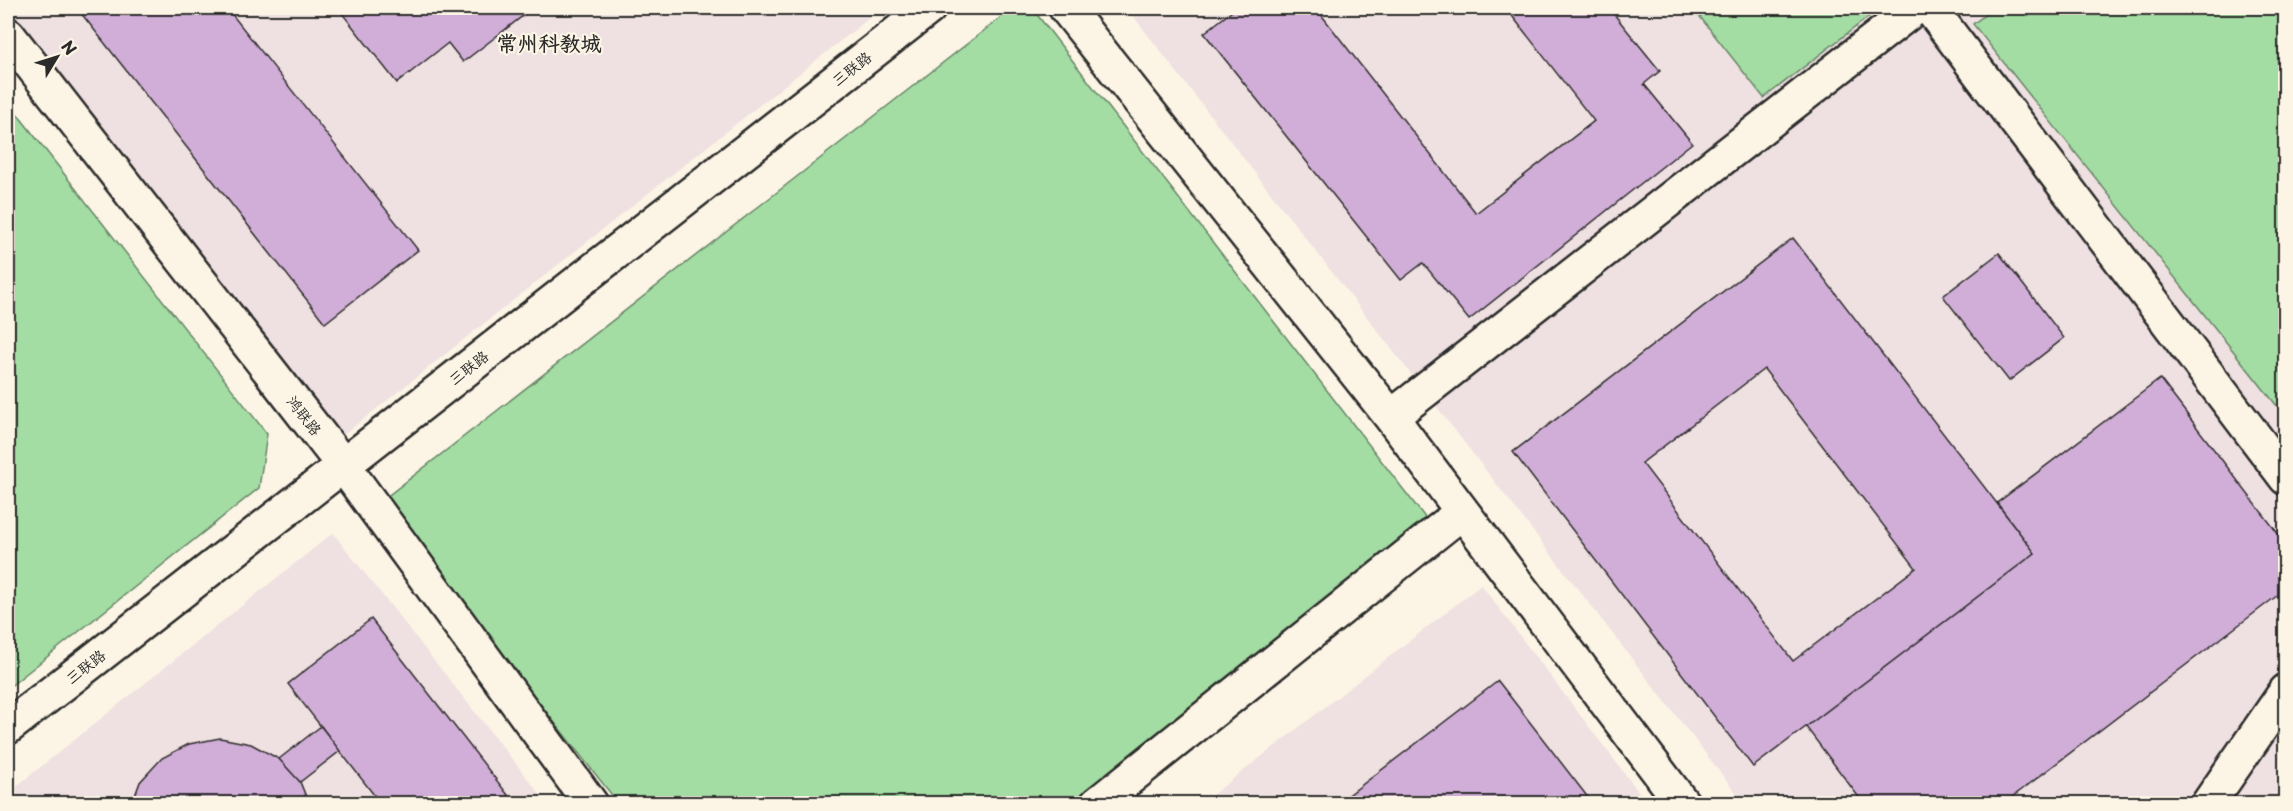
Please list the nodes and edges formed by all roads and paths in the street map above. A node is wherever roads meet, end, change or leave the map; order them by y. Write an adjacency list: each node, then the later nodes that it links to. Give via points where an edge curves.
1 (929, 8): 7 (street, 三联路)
2 (1066, 8): 6 (street)
3 (1916, 8): 6 (street)
4 (1930, 8): 8 (street)
5 (8, 35): 7 (street, 鸿联路)
6 (1391, 417): 9 (street)
7 (344, 465): 11 (street, 三联路); 12 (street, 鸿联路)
8 (2286, 478)
9 (1462, 512): 13 (street); 14 (street)
10 (2286, 691): 15 (street)
11 (8, 727)
12 (591, 804)
13 (1097, 804)
14 (1683, 804)
15 (2208, 804)

